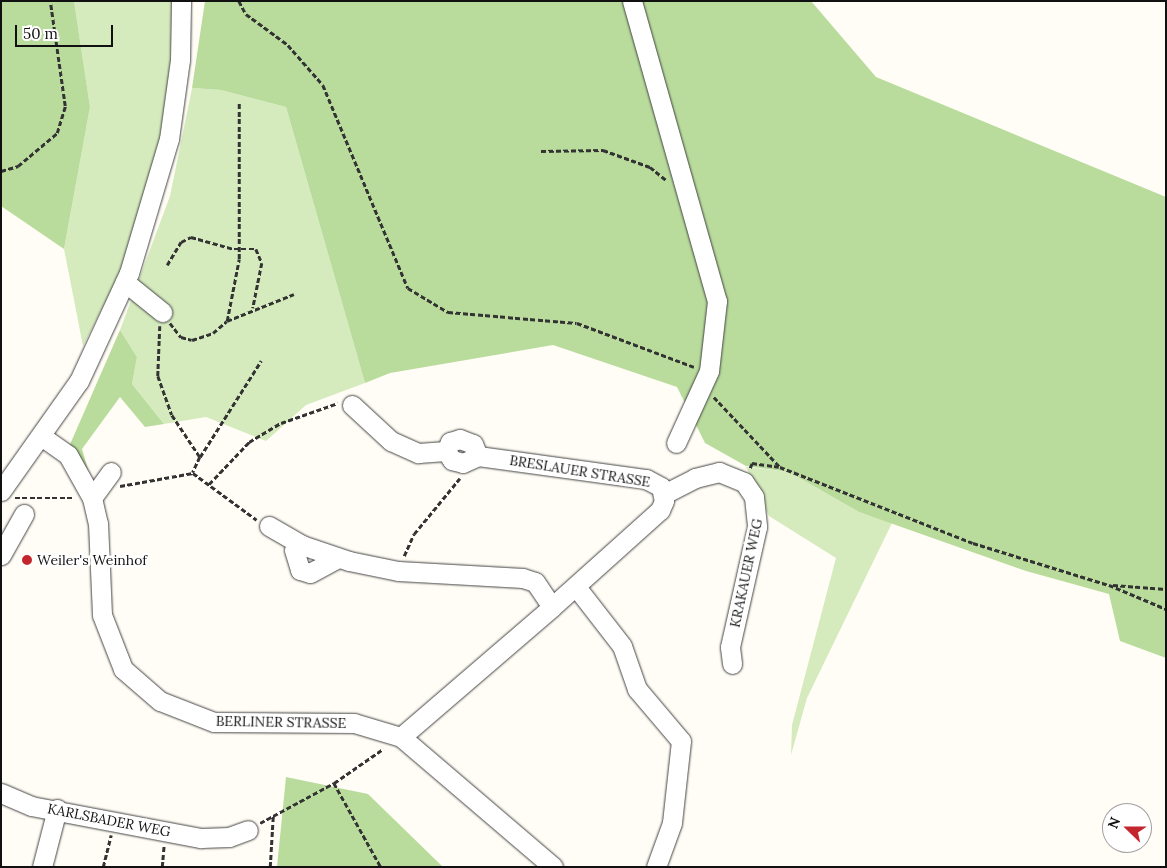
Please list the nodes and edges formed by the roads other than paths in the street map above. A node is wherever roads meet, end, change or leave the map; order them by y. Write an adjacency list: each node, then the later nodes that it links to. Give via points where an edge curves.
1 (181, 1): 3 (street, via 176,100 150,213)
2 (632, 1): 7 (street, via 717,301 706,379)
3 (125, 282): 4 (street); 6 (street, via 79,381)
4 (162, 312)
5 (352, 405): 10 (street, BRESLAUER STRASSE, via 402,448 418,453 446,451 450,442 460,438 473,444 478,456 646,479 656,482)
6 (41, 436): 9 (street); 11 (street, BERLINER STRASSE, via 68,456)
7 (676, 443)
8 (114, 480): 11 (street)
9 (6, 494)
10 (664, 494): 15 (street, BRESLAUER STRASSE, via 660,510); 17 (street, KRAKAUER WEG, via 695,478 719,472 744,482 759,514 730,647)
11 (92, 498): 18 (street, BERLINER STRASSE, via 98,523 102,615 123,669 138,684 160,701 214,722 354,723)
12 (24, 514): 14 (street)
13 (269, 526): 16 (street, via 302,545 294,550 300,570 316,572 338,558 398,571 523,578 535,582)
14 (1, 554)
15 (577, 588): 16 (street, BRESLAUER STRASSE); 24 (street, via 622,646 637,689 681,741 672,824)
16 (552, 607): 18 (street)
17 (732, 664)
18 (401, 737): 23 (street)
19 (1, 793): 20 (street, KARLSBADER WEG, via 31,806)
20 (57, 809): 21 (street, KARLSBADER WEG, via 113,824 165,832 229,837); 22 (street)
21 (248, 830)
22 (42, 867)
23 (553, 867)
24 (656, 867)

